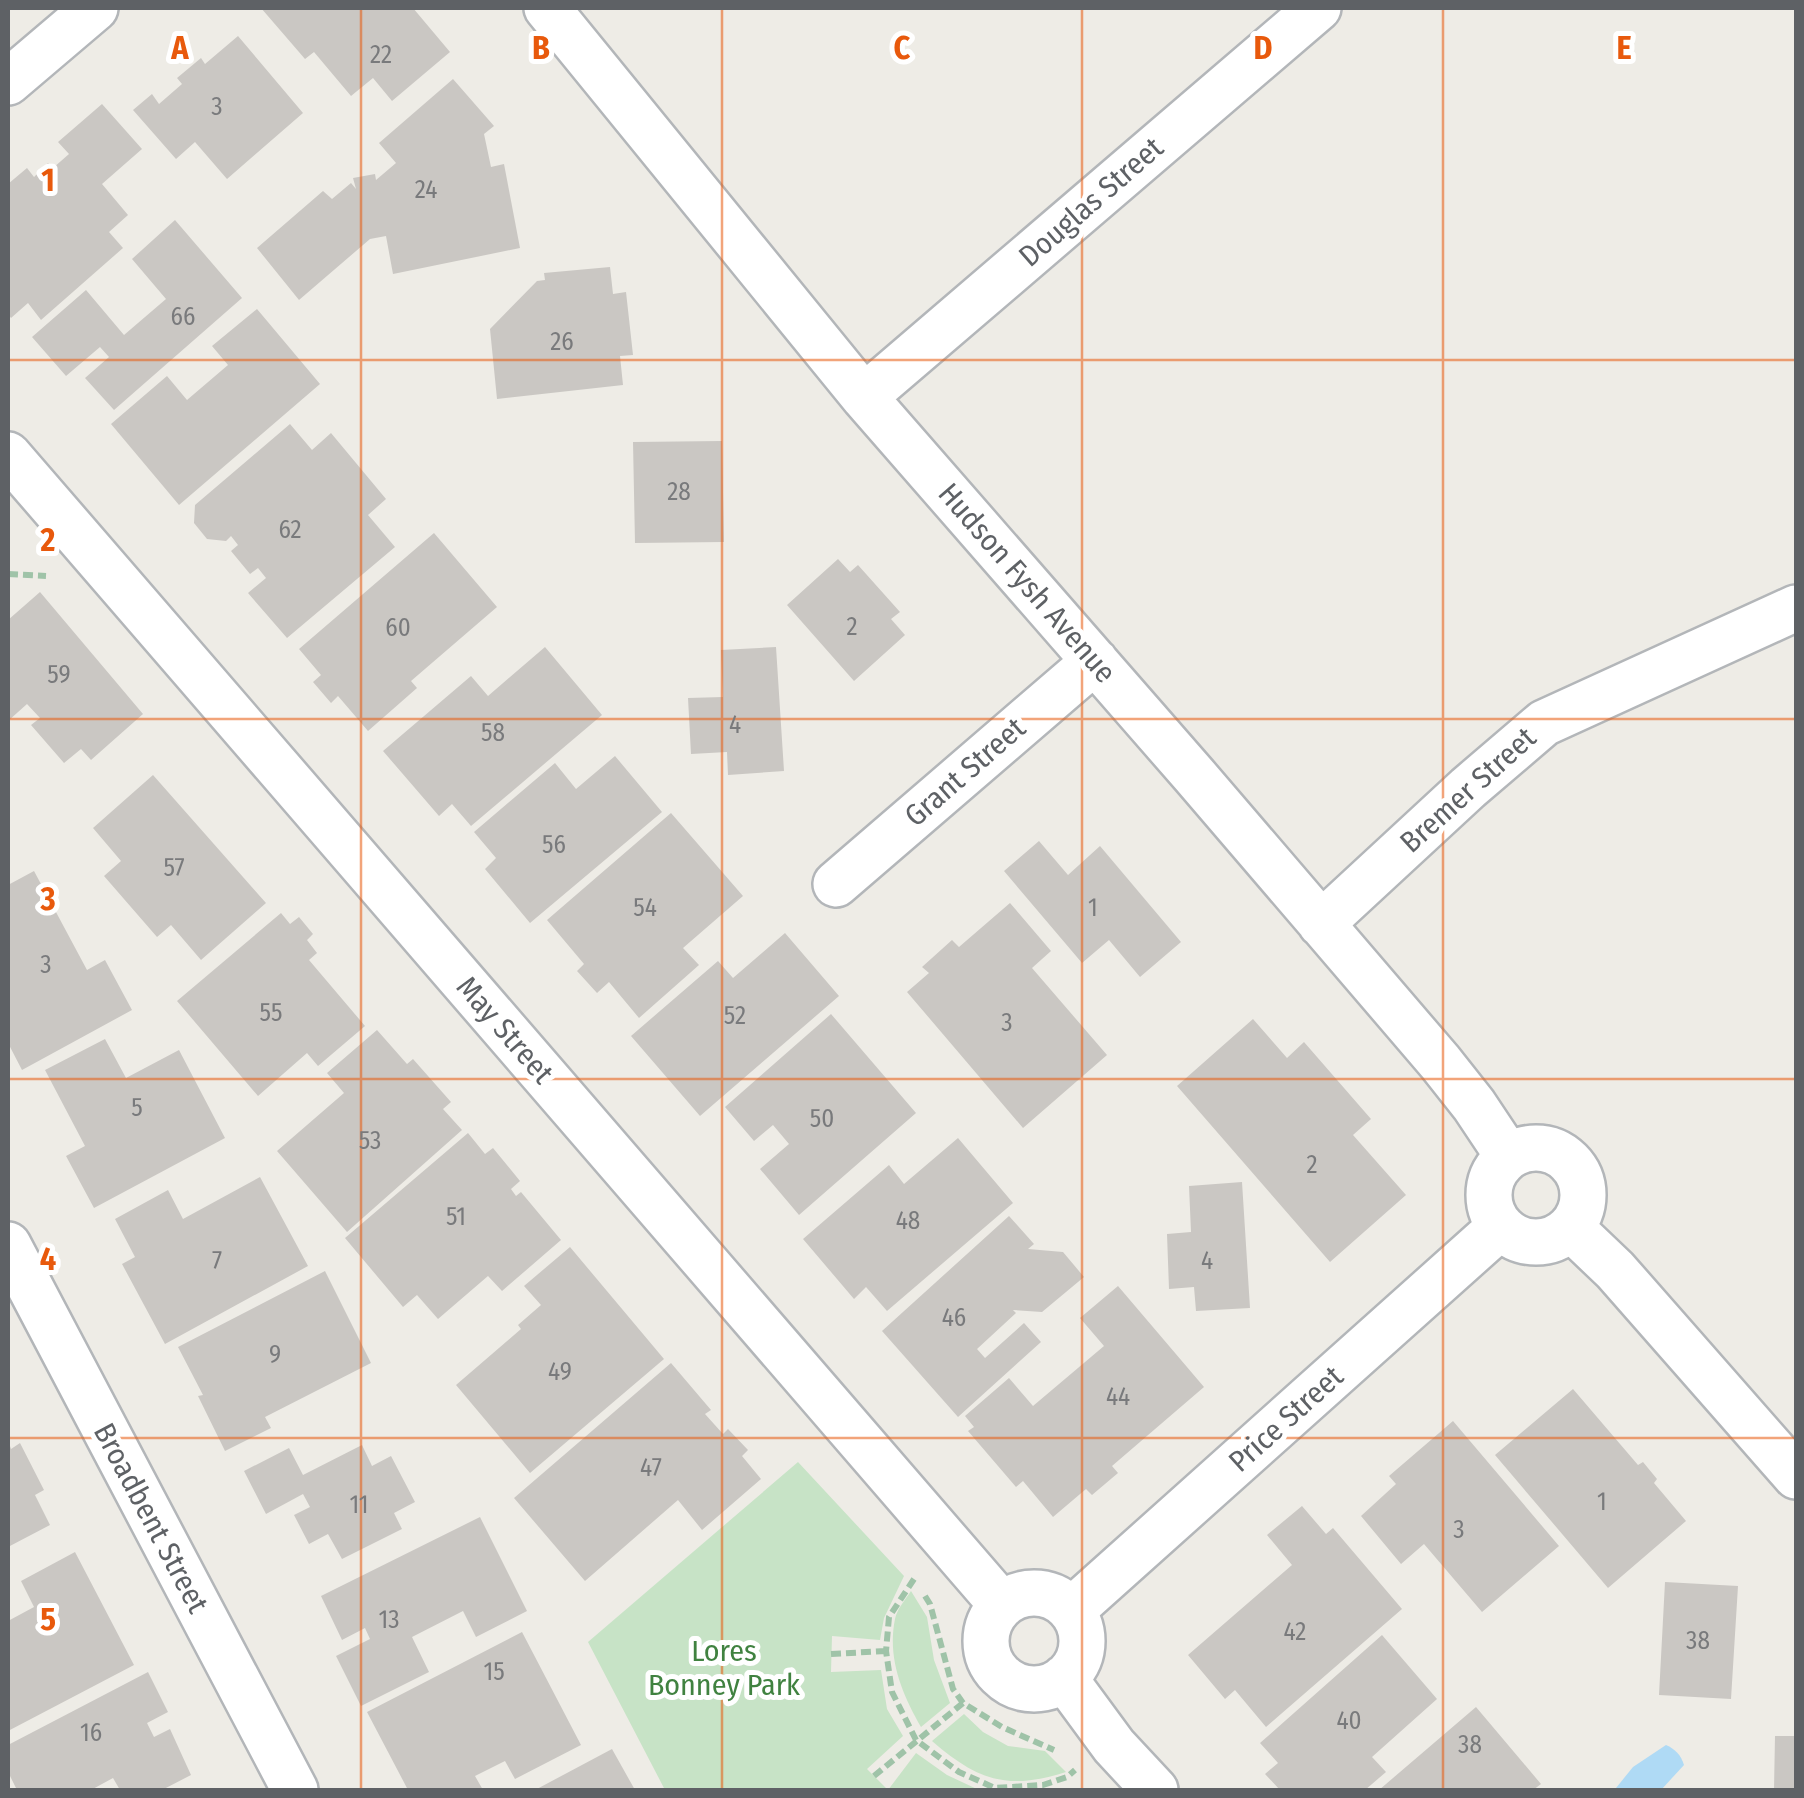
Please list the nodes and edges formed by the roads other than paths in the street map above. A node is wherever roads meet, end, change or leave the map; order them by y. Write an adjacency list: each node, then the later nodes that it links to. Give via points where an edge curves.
1 (94, 8): 4 (street)
2 (547, 8): 5 (street, Hudson Fysh Avenue)
3 (1318, 8): 5 (street, Douglas Street)
4 (8, 82)
5 (864, 397): 8 (street, Hudson Fysh Avenue)
6 (14, 474): 16 (street, May Street)
7 (1796, 608): 10 (street, Bremer Street, via 1544,723)
8 (1095, 661): 9 (street, Grant Street); 10 (street, Hudson Fysh Avenue)
9 (836, 884)
10 (1321, 924): 11 (street, Hudson Fysh Avenue, via 1451,1076)
11 (1508, 1156): 12 (street, via 1497,1167 1488,1198); 13 (street, via 1534,1147 1572,1163 1583,1203)
12 (1500, 1227): 13 (street, via 1536,1243); 17 (street, Price Street)
13 (1571, 1228): 15 (street)
14 (8, 1245): 19 (street, Broadbent Street)
15 (1790, 1453)
16 (1002, 1605): 17 (street, via 1030,1592 1060,1599); 18 (street, via 987,1634 993,1666 1018,1686 1034,1689)
17 (1072, 1610): 18 (street, via 1081,1653)
18 (1064, 1678): 20 (street)
19 (296, 1790)
20 (1156, 1790)

